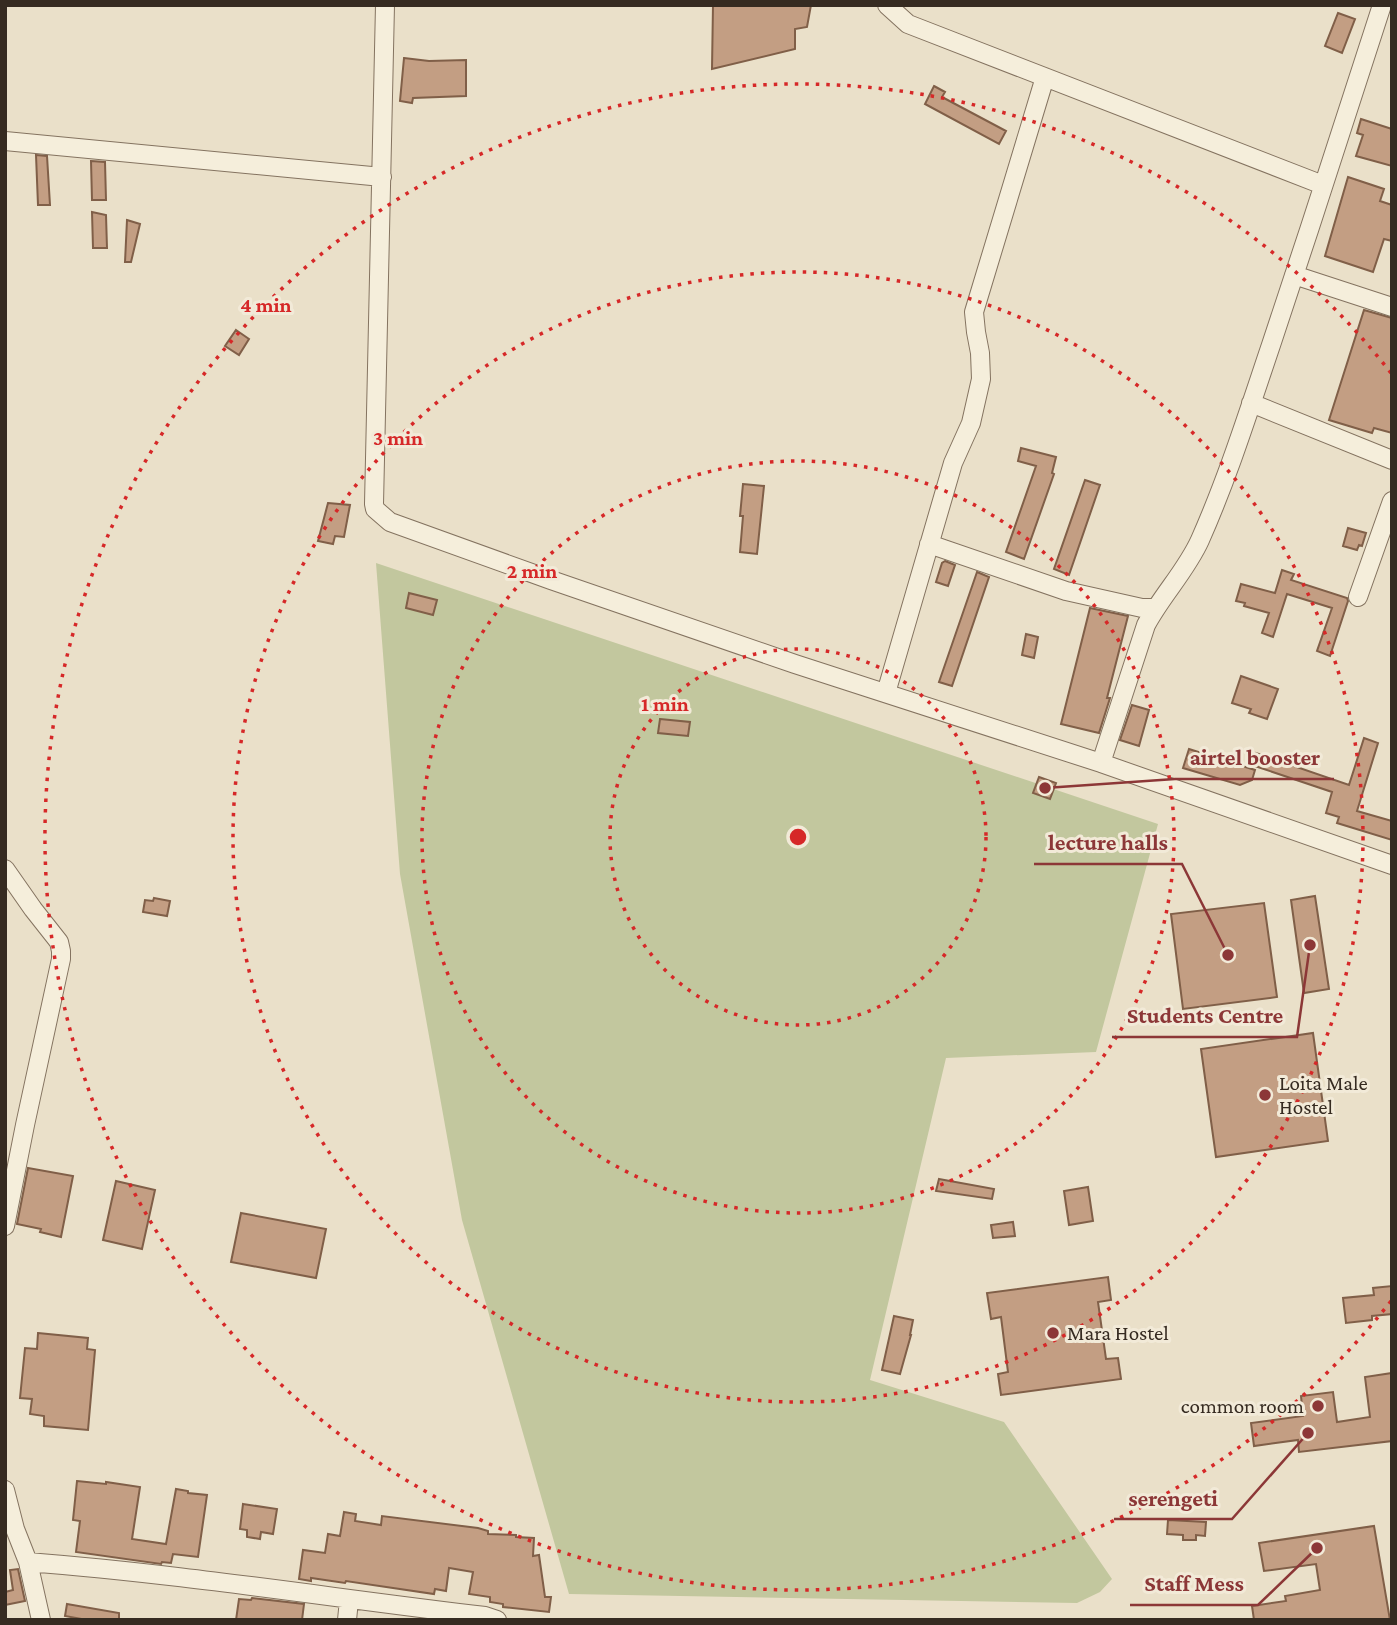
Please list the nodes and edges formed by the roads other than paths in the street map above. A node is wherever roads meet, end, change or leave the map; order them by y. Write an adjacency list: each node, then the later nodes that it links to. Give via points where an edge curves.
1 (385, 5): 6 (street)
2 (887, 5): 4 (street, via 908,24)
3 (1382, 5): 7 (street)
4 (1045, 77): 7 (street); 13 (street, via 974,312 981,379 971,423 953,463)
5 (5, 141): 6 (street)
6 (382, 177): 16 (street, via 375,509 408,530)
7 (1323, 185): 8 (street)
8 (1294, 275): 9 (street); 10 (street)
9 (1392, 307)
10 (1251, 403): 11 (street); 15 (street, via 1199,543)
11 (1392, 460)
12 (1392, 501): 14 (street)
13 (929, 544): 15 (street, via 1066,591); 16 (street)
14 (1358, 597)
15 (1155, 608): 17 (street)
16 (886, 693): 17 (street)
17 (1101, 763): 18 (street)
18 (1392, 865)
19 (5, 869): 20 (street, via 59,942 61,959)
20 (5, 1226)
21 (5, 1490): 22 (street)
22 (28, 1562): 23 (street, via 165,1574); 24 (street)
23 (349, 1600): 25 (street); 26 (street)
24 (41, 1620)
25 (347, 1620)
26 (498, 1620)

